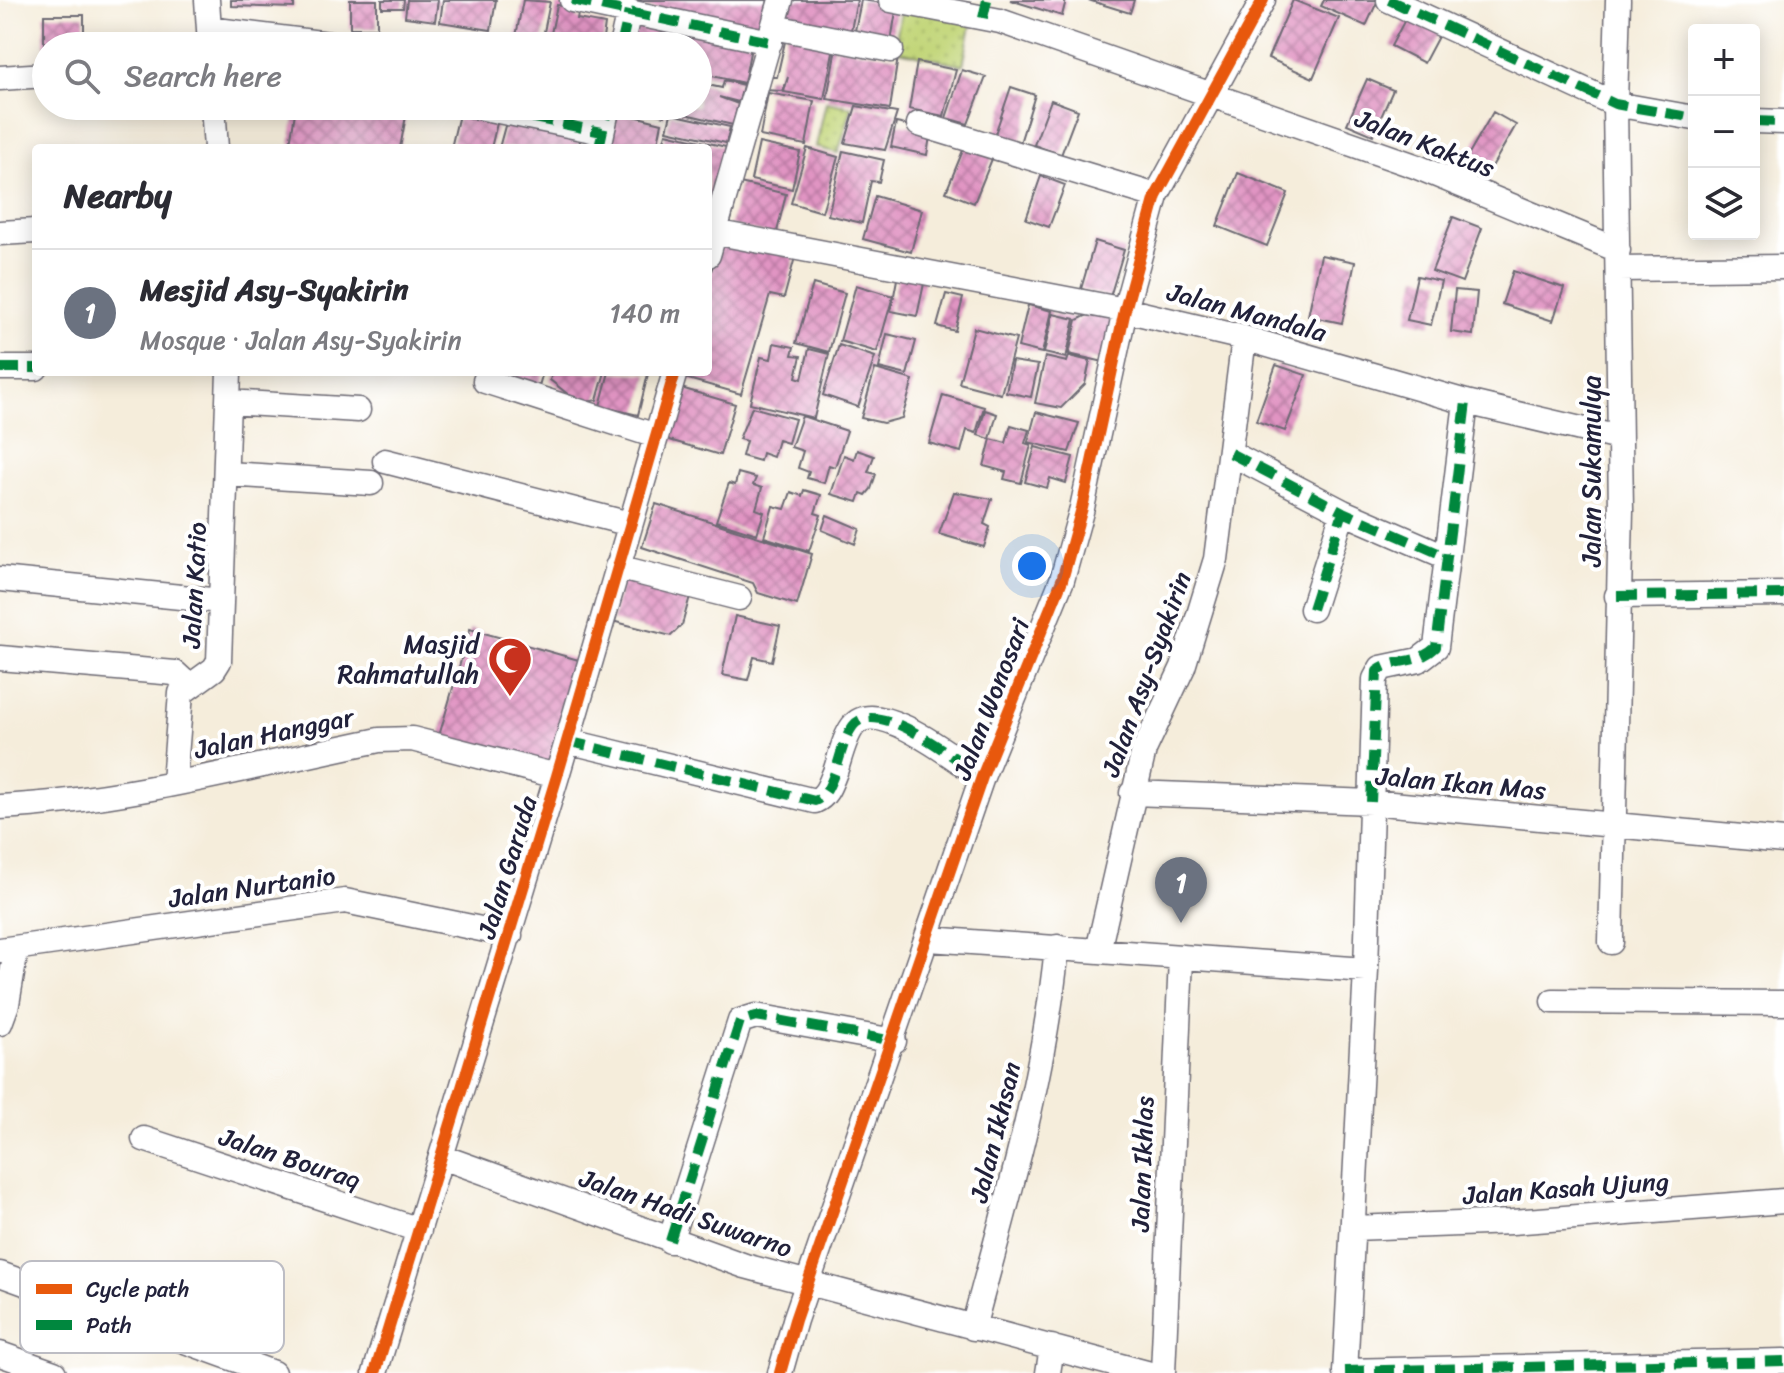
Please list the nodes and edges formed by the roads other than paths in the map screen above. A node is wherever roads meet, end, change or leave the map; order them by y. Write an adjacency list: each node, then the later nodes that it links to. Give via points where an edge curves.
1 (207, 0): 10 (street)
2 (572, 0): 9 (street)
3 (781, 0): 12 (street)
4 (891, 0): 8 (street, Jalan Kaktus)
5 (1263, 0): 16 (street, Jalan Wonosari)
6 (1389, 0): 17 (street)
7 (1618, 0): 17 (street, Jalan Sukamulya)
8 (985, 9): 16 (street, Jalan Kaktus)
9 (629, 11): 11 (street); 12 (street)
10 (209, 32)
11 (624, 32)
12 (772, 35): 13 (street); 29 (street)
13 (891, 50)
14 (32, 76): 15 (street)
15 (0, 78)
16 (1210, 94): 27 (street, Jalan Wonosari); 32 (street, Jalan Kaktus, via 1415,166)
17 (1615, 104): 18 (street); 32 (street, Jalan Sukamulya)
18 (1688, 117)
19 (216, 120): 26 (street)
20 (526, 120): 25 (street)
21 (605, 120): 25 (street)
22 (1760, 121): 23 (street)
23 (1784, 122)
24 (919, 124): 27 (street)
25 (601, 140)
26 (221, 144)
27 (1156, 196): 34 (street, Jalan Wonosari)
28 (32, 231): 30 (street)
29 (712, 232)
30 (0, 233)
31 (712, 239): 34 (street, Jalan Mandala)
32 (1618, 260): 33 (street); 45 (street, Jalan Sukamulya)
33 (1784, 267)
34 (1125, 310): 35 (street, Jalan Mandala); 64 (street, Jalan Wonosari, via 1062,580)
35 (1244, 338): 42 (street, Jalan Mandala); 46 (street, Jalan Asy-Syakirin)
36 (0, 368): 37 (street)
37 (32, 368)
38 (229, 376): 41 (street, Jalan Katio)
39 (674, 376): 44 (street, Jalan Garuda)
40 (485, 381): 44 (street)
41 (229, 402): 43 (street); 48 (street, Jalan Katio)
42 (1466, 402): 45 (street, Jalan Mandala); 52 (street)
43 (358, 410)
44 (656, 436): 51 (street, Jalan Garuda)
45 (1619, 438): 56 (street, Jalan Sukamulya)
46 (1230, 453): 50 (street); 66 (street, Jalan Asy-Syakirin, via 1216,559 1183,667 1144,750)
47 (385, 461): 51 (street)
48 (227, 474): 49 (street); 58 (street, Jalan Katio)
49 (371, 483)
50 (1343, 512): 52 (street); 59 (street)
51 (630, 524): 53 (street, Jalan Garuda)
52 (1447, 557): 67 (street, via 1436,647 1419,660 1377,671)
53 (617, 567): 57 (street); 62 (street, Jalan Garuda)
54 (0, 579): 58 (street)
55 (1784, 594): 56 (street)
56 (1617, 596): 69 (street, Jalan Sukamulya)
57 (739, 598)
58 (221, 601): 61 (street, Jalan Katio, via 219,661)
59 (1312, 609)
60 (0, 658): 61 (street, via 175,673)
61 (188, 685): 65 (street, Jalan Katio, via 178,702)
62 (567, 741): 63 (street, Jalan Garuda); 64 (street, via 815,801 829,786 852,727 877,717 914,731)
63 (557, 776): 65 (street, Jalan Hanggar, via 412,739 379,740); 71 (street, Jalan Garuda)
64 (982, 777): 72 (street, Jalan Wonosari)
65 (174, 782): 68 (street, Jalan Hanggar)
66 (1132, 793): 67 (street, Jalan Ikan Mas); 76 (street, Jalan Asy-Syakirin)
67 (1371, 802): 69 (street, Jalan Ikan Mas); 78 (street)
68 (0, 807)
69 (1614, 825): 70 (street, Jalan Ikan Mas); 73 (street, Jalan Sukamulya)
70 (1784, 841)
71 (510, 935): 75 (street, Jalan Nurtanio, via 345,901); 84 (street, Jalan Garuda)
72 (929, 939): 74 (street); 82 (street, Jalan Wonosari)
73 (1611, 942)
74 (1057, 947): 76 (street); 92 (street, Jalan Ikhsan, via 1035,1098)
75 (8, 950): 81 (street, via 7,1004)
76 (1098, 951): 77 (street)
77 (1181, 958): 78 (street); 105 (street, Jalan Ikhlas)
78 (1366, 970): 86 (street)
79 (1553, 1001): 80 (street)
80 (1784, 1003)
81 (0, 1023)
82 (894, 1041): 88 (street, via 756,1016 740,1021); 91 (street, Jalan Wonosari)
83 (144, 1139): 87 (street, Jalan Bouraq)
84 (442, 1157): 87 (street, Jalan Garuda); 88 (street, Jalan Hadi Suwarno)
85 (1784, 1201): 86 (street, Jalan Kasah Ujung)
86 (1353, 1228): 98 (street)
87 (419, 1230): 101 (street, Jalan Garuda)
88 (670, 1241): 91 (street, Jalan Hadi Suwarno)
89 (0, 1274): 90 (street)
90 (20, 1281)
91 (809, 1284): 92 (street, Jalan Hadi Suwarno); 102 (street, Jalan Wonosari)
92 (973, 1328): 93 (street, Jalan Hadi Suwarno)
93 (1052, 1347): 103 (street); 104 (street, Jalan Hadi Suwarno)
94 (218, 1353): 100 (street)
95 (0, 1354): 99 (street)
96 (1784, 1361): 97 (street)
97 (1557, 1370): 98 (street)
98 (1345, 1372)
99 (54, 1373)
100 (273, 1373)
101 (375, 1373)
102 (780, 1373)
103 (1048, 1373)
104 (1147, 1373)
105 (1163, 1373)

